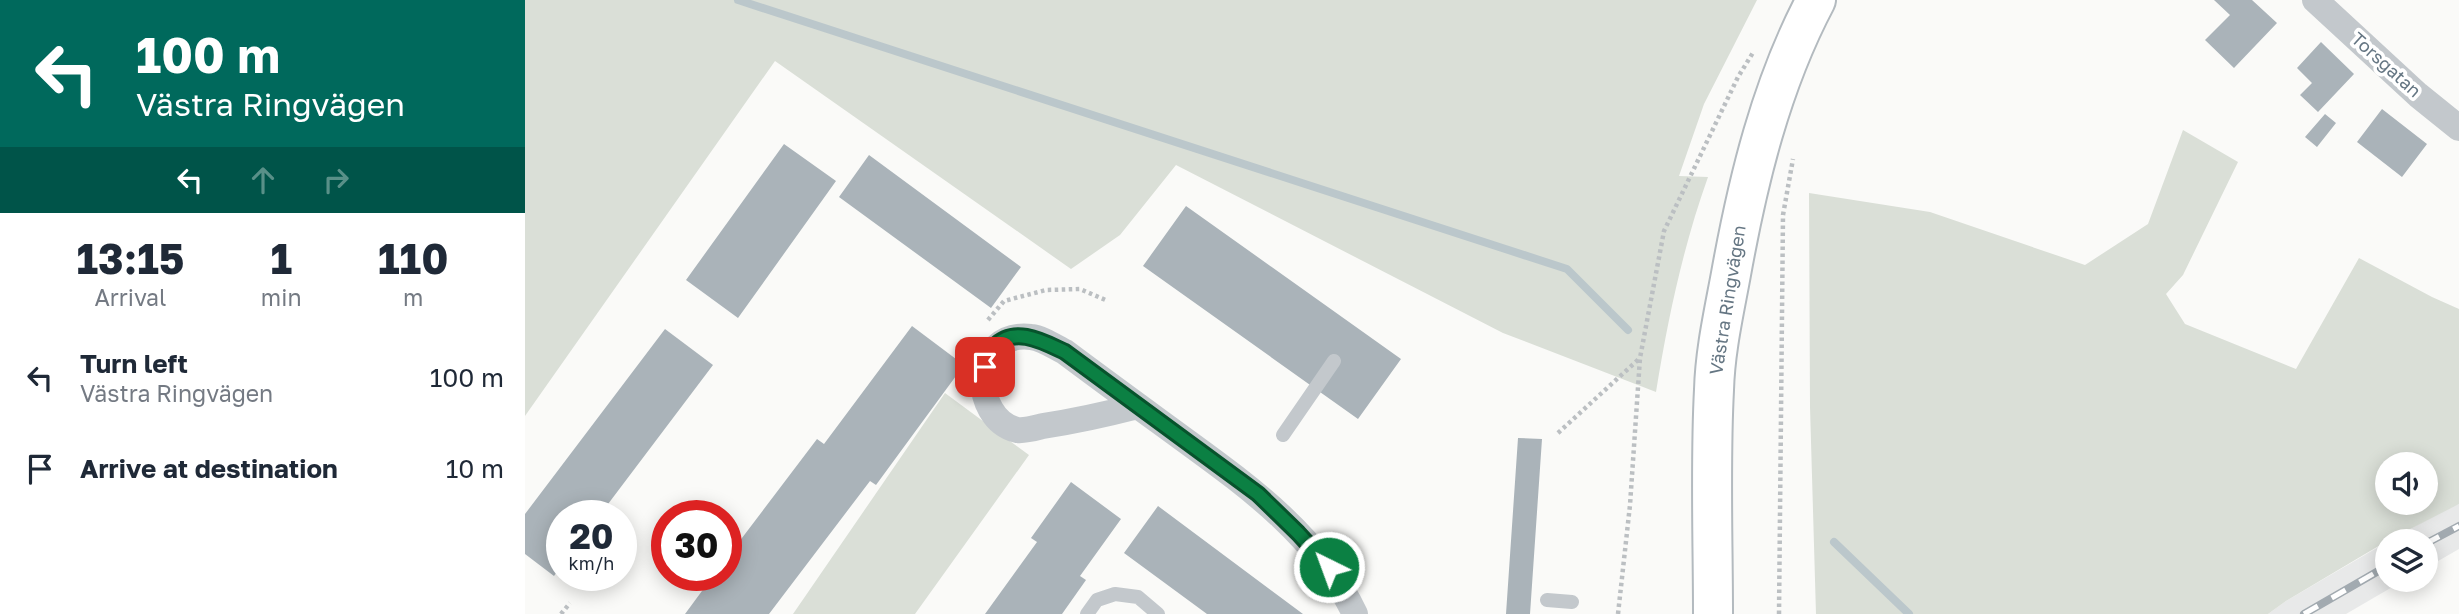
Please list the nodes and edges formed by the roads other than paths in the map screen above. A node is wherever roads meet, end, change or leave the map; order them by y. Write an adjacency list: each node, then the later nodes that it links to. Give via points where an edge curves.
1 (1816, 0): 12 (main road, Västra Ringvägen, via 1780,81 1761,140 1744,201 1721,329 1714,389)
2 (2315, 0): 3 (street, Torsgatan)
3 (2459, 128)
4 (1334, 361): 6 (lane)
5 (1139, 406): 5 (street, via 1065,352 1033,337 1007,337 993,348 985,367 983,388 989,407 1002,424 1019,430); 11 (street, via 1258,494 1329,567)
6 (1283, 435)
7 (1547, 600): 8 (lane)
8 (1571, 602)
9 (1087, 614): 10 (lane, via 1097,600 1115,594 1138,597)
10 (1158, 614)
11 (1355, 614)
12 (1713, 614)

